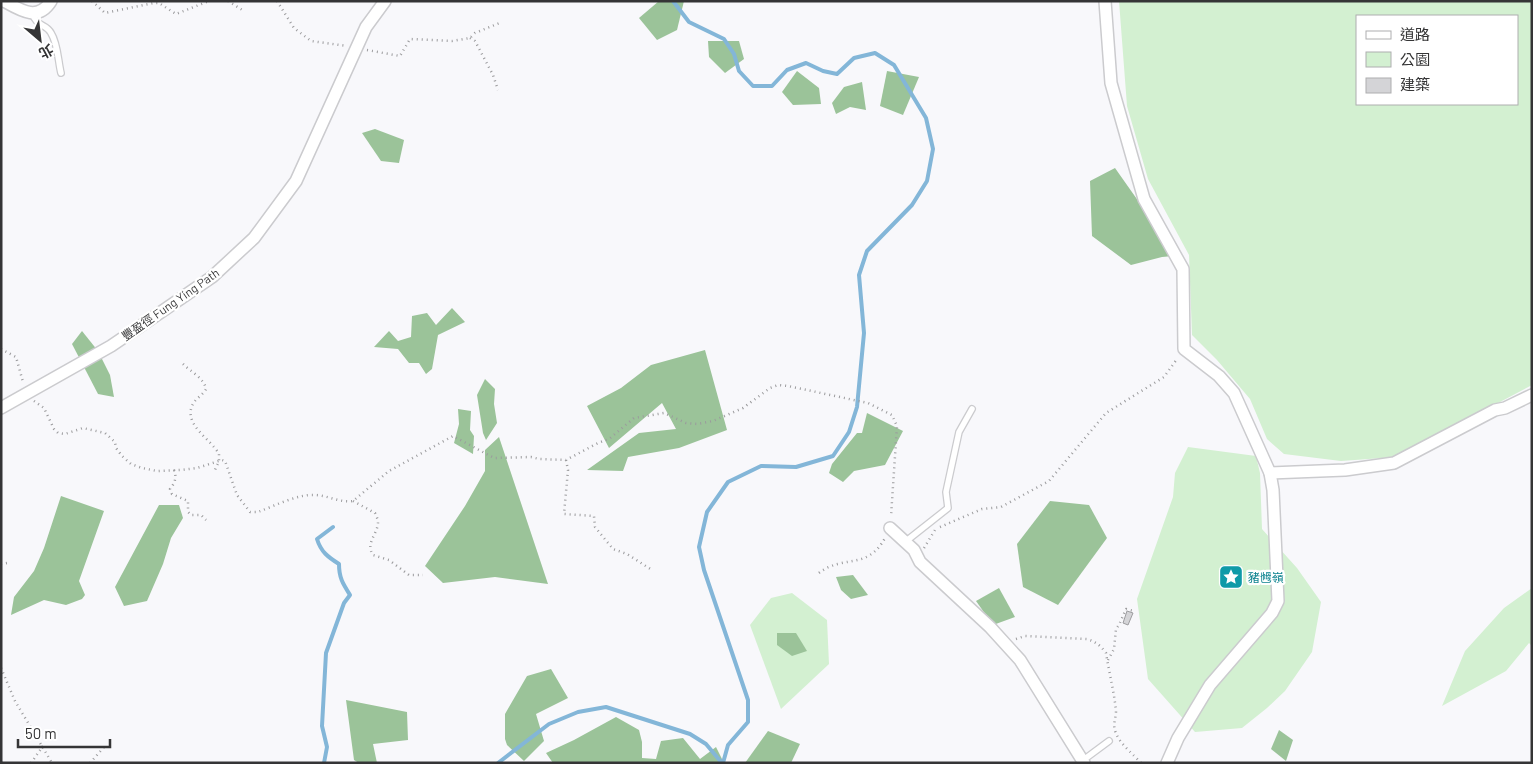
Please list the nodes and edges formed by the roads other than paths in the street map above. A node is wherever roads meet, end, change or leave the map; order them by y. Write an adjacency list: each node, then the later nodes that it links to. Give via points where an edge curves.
1 (4, 1): 5 (street, via 23,12)
2 (51, 1): 5 (street, via 47,7)
3 (384, 1): 8 (street, 豐盈徑 Fung Ying Path, via 366,27 296,181 254,238 212,277 111,346)
4 (1105, 1): 10 (street, via 1111,83 1144,199 1183,270 1184,349 1219,376 1234,394)
5 (32, 13): 6 (lane, via 38,24 51,31)
6 (61, 73)
7 (1532, 395): 10 (street, via 1494,410 1394,463 1345,470)
8 (1, 408)
9 (972, 409): 12 (lane, via 959,432 946,492 948,508)
10 (1270, 473): 15 (street, via 1278,601 1272,613 1210,685)
11 (890, 528): 12 (street)
12 (905, 542): 14 (street, via 920,562 990,627 1020,660)
13 (1108, 741): 14 (lane)
14 (1082, 762)
15 (1167, 763)

